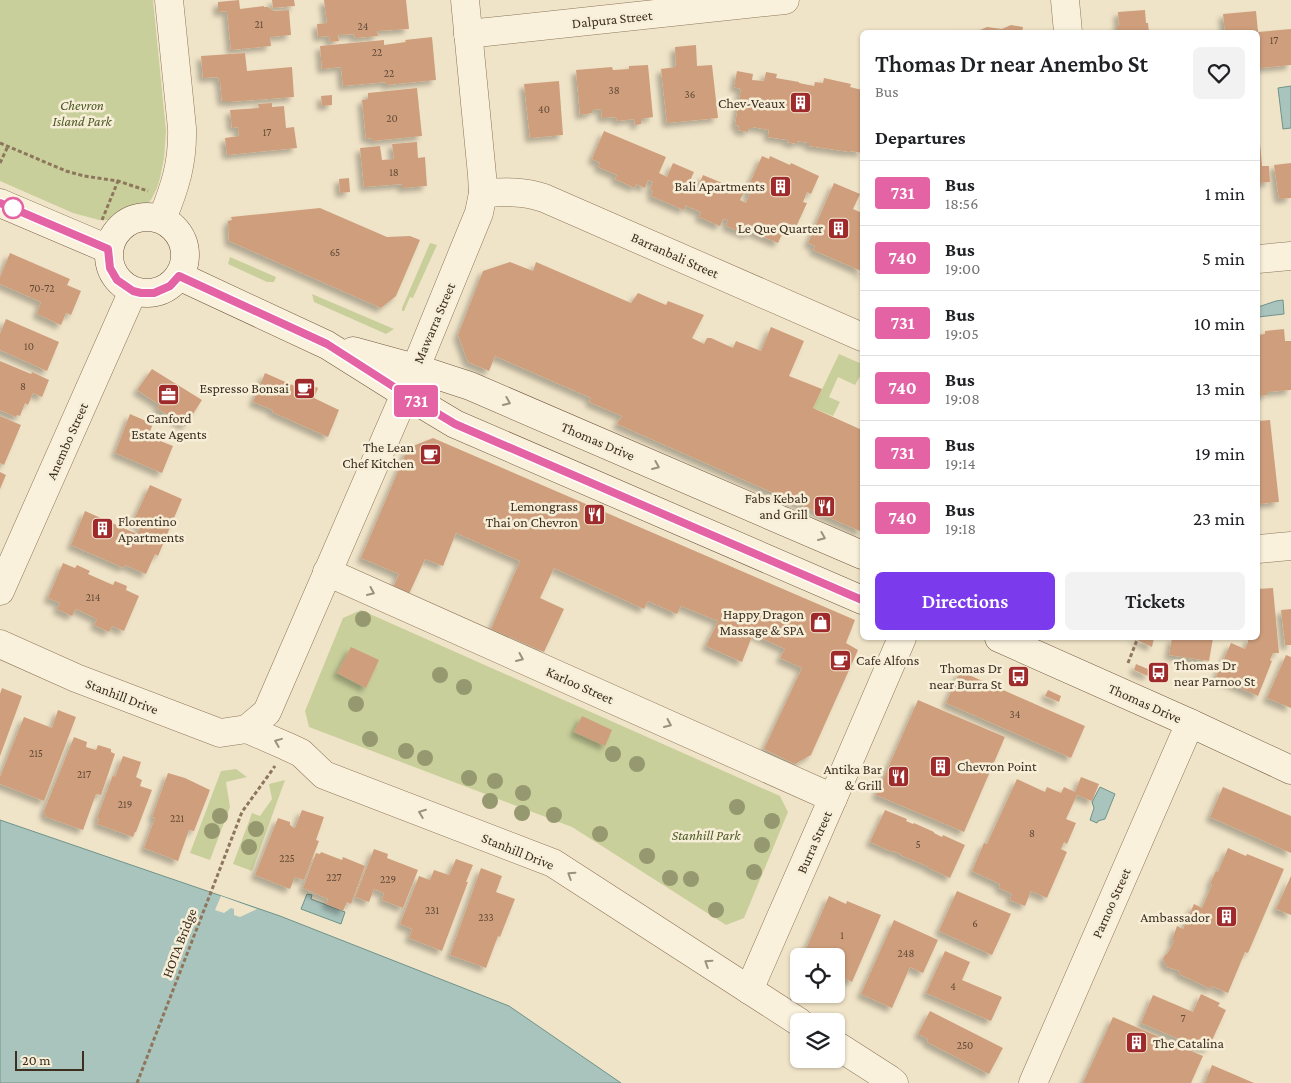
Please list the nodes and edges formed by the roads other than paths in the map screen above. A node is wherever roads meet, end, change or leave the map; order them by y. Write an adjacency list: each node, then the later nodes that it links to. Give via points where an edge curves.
1 (168, 0): 9 (street, via 182,147 178,177)
2 (465, 0): 6 (street, Mawarra Street)
3 (774, 0): 6 (street, Dalpura Street)
4 (1065, 0): 5 (street)
5 (1068, 30)
6 (468, 34): 7 (street, Mawarra Street)
7 (483, 193): 15 (street, Barranbali Street, via 520,192 544,198); 17 (street, Mawarra Street, via 473,229)
8 (0, 203): 10 (street)
9 (162, 219): 10 (street, via 150,216 127,221 112,237); 13 (street, via 182,238 186,251)
10 (108, 249): 14 (street, via 110,268 117,280)
11 (1291, 256): 12 (street)
12 (1260, 259)
13 (179, 276): 14 (street, via 170,286 154,293); 16 (street, Thomas Drive)
14 (133, 291): 25 (street, Anembo Street)
15 (860, 336)
16 (327, 344): 17 (street, Thomas Drive); 19 (street, Thomas Drive)
17 (415, 368): 18 (street, Thomas Drive); 19 (street, Mawarra Street)
18 (470, 386): 20 (street); 23 (street, Thomas Drive, one-way to 23)
19 (405, 394): 20 (street, Thomas Drive); 24 (street, Mawarra Street)
20 (455, 424): 26 (street, Thomas Drive)
21 (1291, 546): 22 (street)
22 (1260, 549)
23 (860, 554)
24 (327, 572): 31 (street, Mawarra Street, via 266,712); 33 (street, Karloo Street, one-way to 33)
25 (0, 591)
26 (860, 599)
27 (901, 640): 33 (street, Burra Street)
28 (1003, 640): 30 (street, Thomas Drive)
29 (0, 644): 31 (street, Stanhill Drive, via 76,678 220,733)
30 (1190, 723): 32 (street, Thomas Drive); 38 (street, Parnoo Street)
31 (247, 729): 34 (street, Stanhill Drive, one-way to 31, via 553,863 324,775 301,753)
32 (1291, 770)
33 (833, 798): 34 (street, Burra Street)
34 (749, 990): 35 (street, Stanhill Drive)
35 (790, 1016)
36 (845, 1051): 37 (street)
37 (894, 1083)
38 (1033, 1083)

